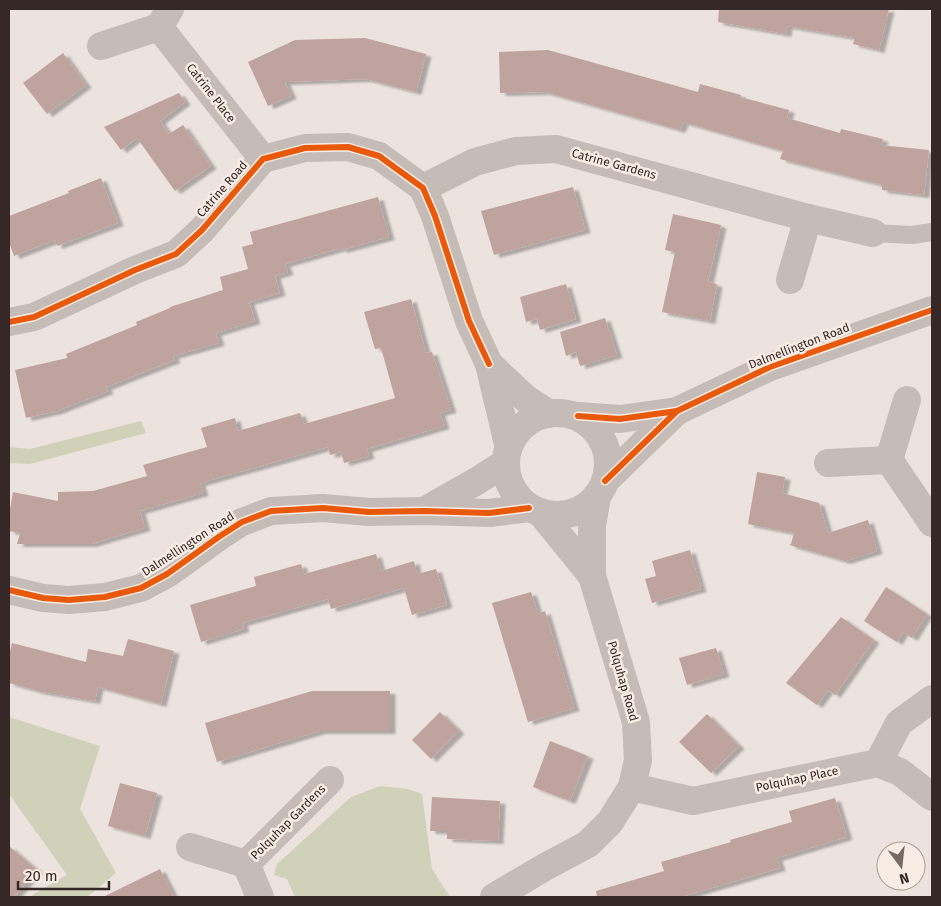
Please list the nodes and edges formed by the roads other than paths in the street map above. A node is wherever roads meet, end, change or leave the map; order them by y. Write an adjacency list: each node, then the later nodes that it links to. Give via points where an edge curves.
1 (164, 18): 2 (street, Catrine Place); 3 (street, Catrine Place)
2 (101, 46)
3 (263, 160): 4 (street, Catrine Road, via 305,148 348,147 379,156); 10 (street, Catrine Road, via 202,230 176,254 34,317)
4 (423, 188): 5 (street, Catrine Gardens, via 474,162 516,151 556,149); 11 (street, via 469,321)
5 (808, 218): 7 (street, Catrine Gardens); 8 (street)
6 (932, 232): 7 (lane, Catrine Gardens, via 912,235)
7 (873, 233)
8 (790, 280)
9 (932, 310): 13 (street, Dalmellington Road, via 770,367)
10 (9, 322)
11 (489, 364): 14 (street, via 525,398); 16 (street)
12 (906, 400): 17 (street)
13 (677, 411): 15 (street, Dalmellington Road, via 620,419); 19 (street, Dalmellington Road)
14 (548, 413): 15 (street, Dalmellington Road); 16 (street, Dalmellington Road, via 538,415 516,431)
15 (578, 416): 19 (street, via 601,436 608,458)
16 (507, 454): 20 (street, via 509,485 519,499); 21 (street, Dalmellington Road, via 477,481)
17 (889, 460): 18 (street); 22 (street)
18 (828, 463)
19 (601, 488): 20 (street, Dalmellington Road, via 575,512 551,516); 23 (street, Polquhap Road, via 592,526)
20 (535, 510): 21 (street, Dalmellington Road, via 489,513); 23 (street, Polquhap Road)
21 (424, 511): 24 (street, Dalmellington Road, via 369,512 323,508 271,511 242,522 167,574 141,588 105,597 69,600)
22 (932, 523)
23 (592, 576): 28 (street, Polquhap Road, via 636,722 638,760)
24 (9, 590)
25 (932, 699): 26 (street, via 900,723)
26 (878, 763): 28 (street, Polquhap Place, via 693,801); 29 (street, via 900,772)
27 (330, 780): 31 (street, Polquhap Gardens)
28 (632, 787): 33 (street, Polquhap Road, via 610,822 588,844)
29 (932, 797)
30 (190, 847): 31 (street, Polquhap Gardens)
31 (246, 864): 32 (street, Polquhap Gardens)
32 (260, 897)
33 (494, 897)

